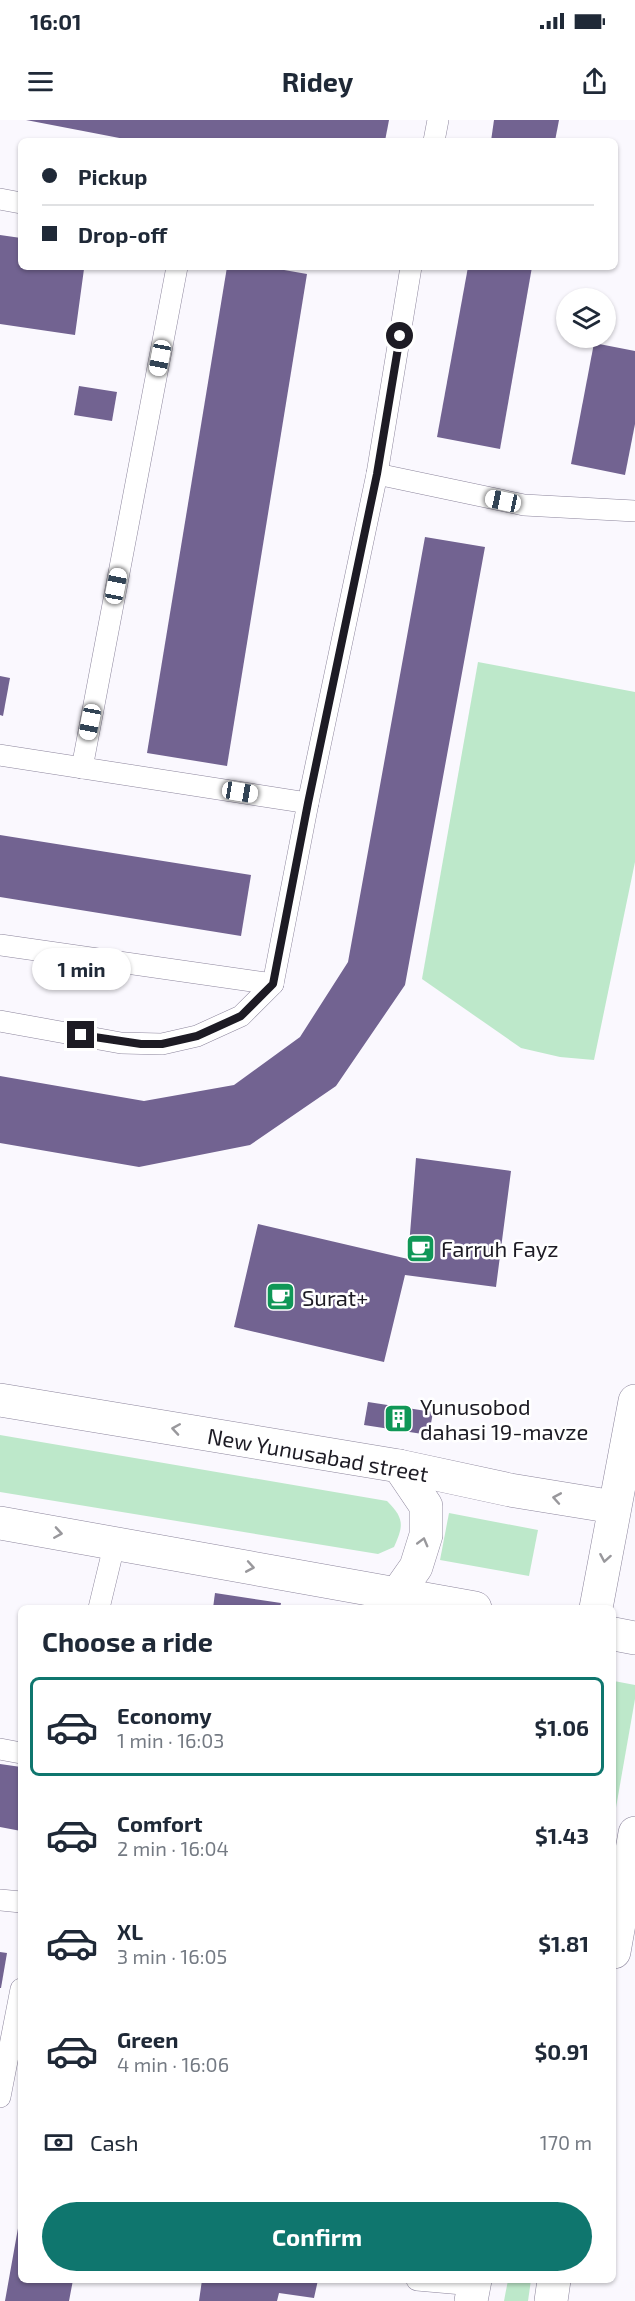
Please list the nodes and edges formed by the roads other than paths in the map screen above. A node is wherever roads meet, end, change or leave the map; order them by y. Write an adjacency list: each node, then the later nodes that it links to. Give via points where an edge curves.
1 (438, 120): 2 (lane)
2 (435, 138)
3 (0, 199): 4 (lane)
4 (18, 202)
5 (176, 270): 10 (lane)
6 (411, 270): 7 (lane)
7 (377, 474): 8 (lane, via 524,505); 11 (lane)
8 (635, 511)
9 (0, 755): 10 (lane)
10 (82, 768): 11 (lane)
11 (308, 803): 13 (lane)
12 (0, 945): 13 (lane)
13 (273, 984): 14 (lane, via 241,1016 197,1036 162,1044 121,1042)
14 (0, 1021)
15 (0, 1400): 17 (main road, New Yunusabad street, one-way to 15)
16 (635, 1401): 18 (main road)
17 (399, 1467): 18 (main road, New Yunusabad street, one-way to 17); 21 (main road, one-way to 17, via 416,1567 426,1535 426,1506)
18 (625, 1509): 24 (main road, one-way to 24)
19 (0, 1523): 20 (main road, one-way to 20)
20 (115, 1542): 21 (main road, one-way to 21); 22 (lane)
21 (394, 1601): 23 (main road)
22 (100, 1605)
23 (440, 1605)
24 (597, 1605)
25 (616, 1634): 26 (main road)
26 (635, 1638)
27 (0, 1749): 28 (lane)
28 (18, 1752)
29 (635, 1833): 32 (main road)
30 (0, 1900): 31 (lane)
31 (18, 1902)
32 (616, 1941)
33 (18, 2004): 34 (lane)
34 (0, 2097)
35 (431, 2283): 37 (lane)
36 (553, 2283): 38 (main road)
37 (472, 2292)
38 (550, 2301)

